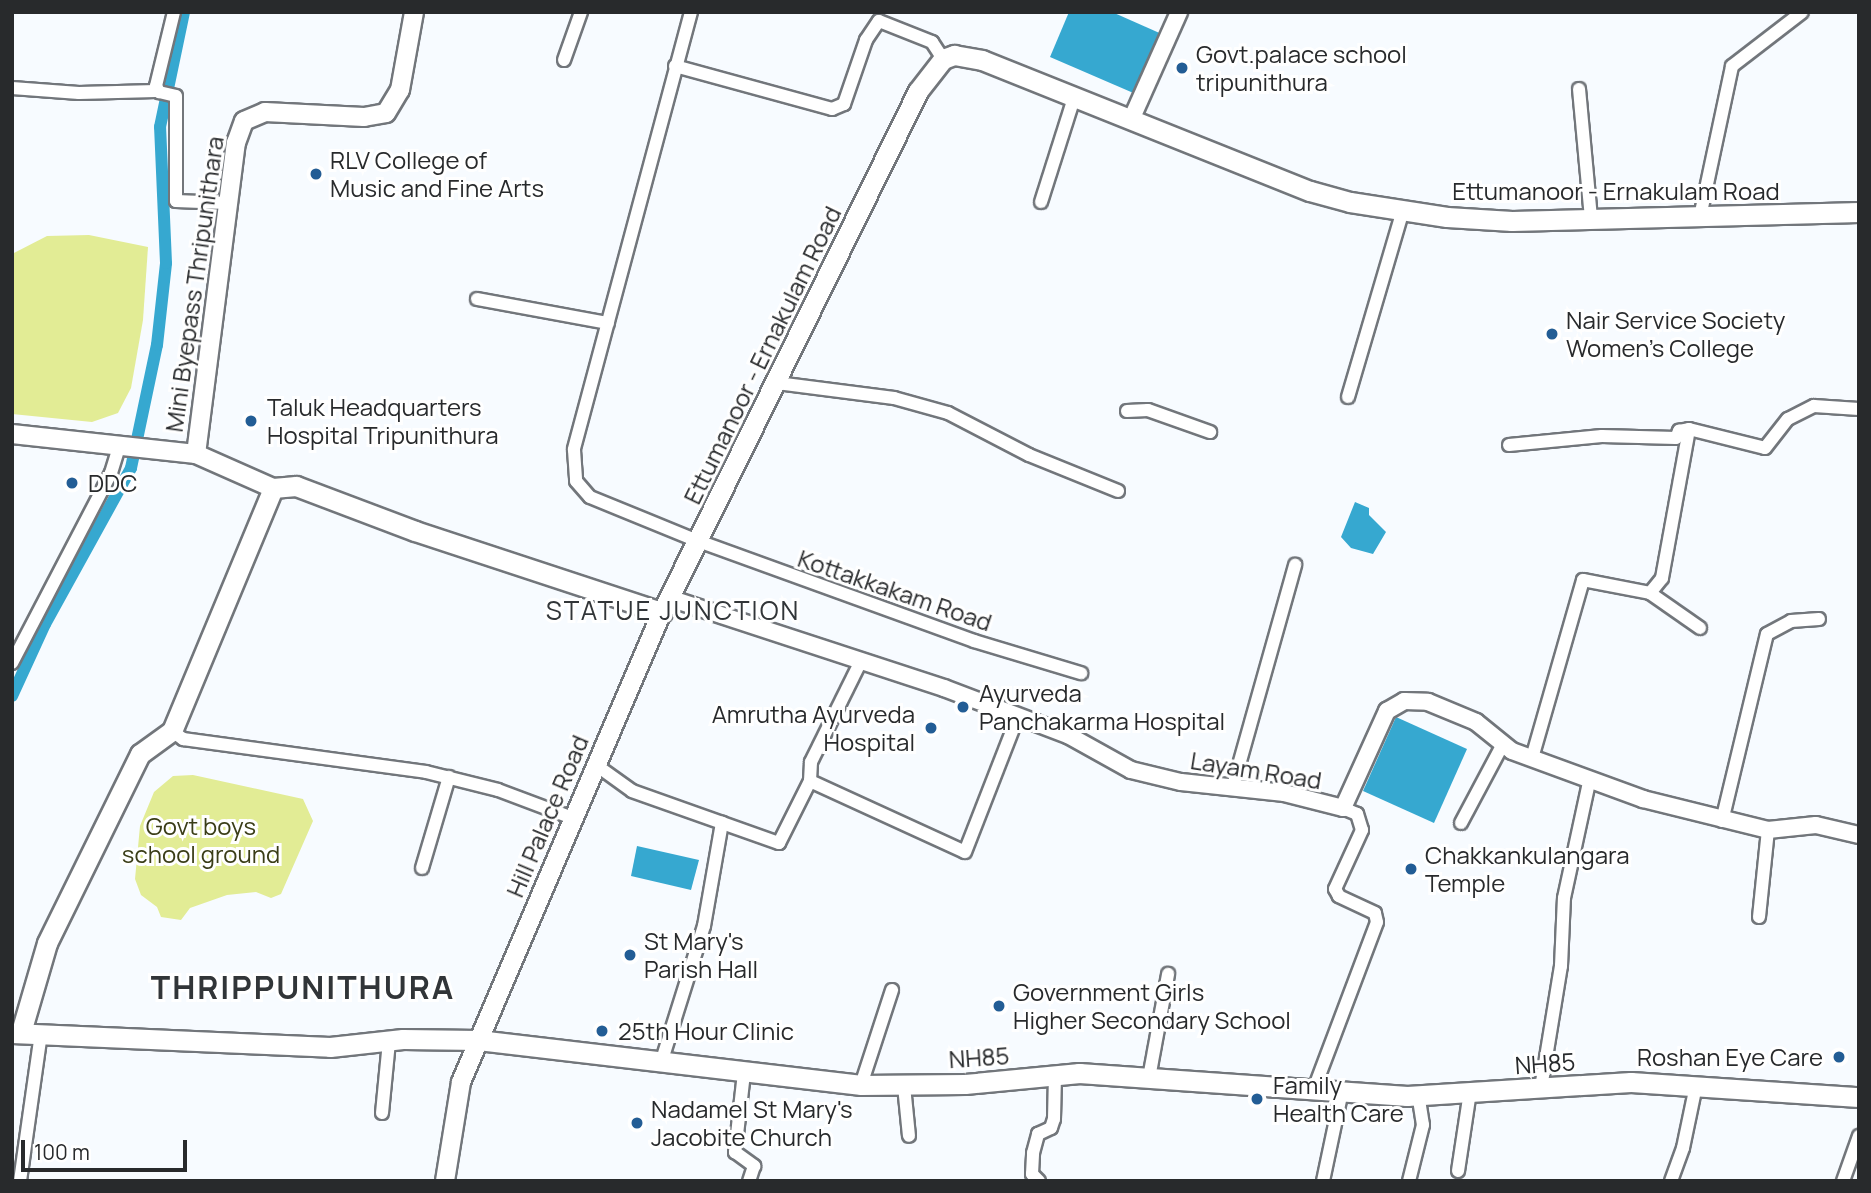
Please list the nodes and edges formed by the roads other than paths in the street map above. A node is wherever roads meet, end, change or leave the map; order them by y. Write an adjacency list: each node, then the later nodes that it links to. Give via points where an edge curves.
1 (174, 12): 12 (street)
2 (415, 12): 16 (main road, Mini Byepass Thripunithara, via 393,107 371,117 265,112 246,118 236,142)
3 (581, 12): 7 (street)
4 (691, 12): 9 (street, Kottakkakam Road)
5 (1179, 12): 14 (street)
6 (1802, 12): 19 (street, via 1732,66)
7 (564, 60)
8 (943, 60): 9 (street, via 932,42 879,21 866,40 844,103 832,109); 13 (main road, Ettumanoor - Ernakulam Road, via 967,55); 23 (main road, Ettumanoor - Ernakulam Road, via 918,90)
9 (676, 66): 22 (street, Kottakkakam Road)
10 (12, 88): 12 (street)
11 (1579, 89): 20 (street)
12 (161, 93): 16 (street, via 176,96 176,201)
13 (1074, 98): 14 (main road, Ettumanoor - Ernakulam Road); 15 (street)
14 (1131, 120): 17 (main road, Ettumanoor - Ernakulam Road, via 1310,191)
15 (1041, 202)
16 (228, 203): 32 (main road, Mini Byepass Thripunithara)
17 (1403, 211): 20 (main road, Ettumanoor - Ernakulam Road, via 1511,221); 24 (street)
18 (1859, 212): 19 (main road, Ettumanoor - Ernakulam Road)
19 (1700, 217): 20 (main road, Ettumanoor - Ernakulam Road)
20 (1591, 219)
21 (477, 299): 22 (street)
22 (608, 323): 35 (street, Kottakkakam Road, via 574,450 576,481 590,496)
23 (777, 383): 34 (street, via 894,398 948,413 1029,455); 35 (main road, Ettumanoor - Ernakulam Road)
24 (1348, 397)
25 (1859, 409): 27 (street, via 1814,406 1787,419 1765,448)
26 (1127, 411): 28 (street, via 1148,410)
27 (1689, 429): 30 (street, via 1679,430 1676,438 1602,436); 37 (street, via 1662,578)
28 (1210, 432)
29 (12, 434): 31 (main road, Mini Byepass Thripunithara)
30 (1509, 445)
31 (121, 447): 32 (main road, Mini Byepass Thripunithara); 42 (street)
32 (196, 453): 33 (main road, Mini Byepass Thripunithara)
33 (273, 488): 38 (main road, via 296,486 415,531); 45 (main road)
34 (1118, 491)
35 (698, 541): 38 (main road, Ettumanoor - Ernakulam Road); 43 (street, Kottakkakam Road, via 974,641)
36 (1295, 565): 52 (street)
37 (1650, 593): 40 (street); 47 (street, via 1630,593 1583,580)
38 (666, 605): 41 (street, Layam Road); 48 (main road, Hill Palace Road)
39 (1819, 619): 55 (street, via 1791,621 1767,634)
40 (1700, 628)
41 (861, 661): 44 (street, Layam Road); 50 (street, via 811,762)
42 (12, 663)
43 (1081, 673)
44 (1018, 716): 50 (street, via 965,852); 52 (street, Layam Road, via 1068,735 1131,770 1181,782)
45 (172, 731): 49 (street, via 183,739); 64 (main road, via 140,754 47,943)
46 (1503, 744): 47 (street, Layam Road); 53 (street, Layam Road, via 1446,706 1404,701 1387,711); 57 (street)
47 (1532, 758): 51 (street, Layam Road)
48 (596, 765): 54 (main road, Hill Palace Road); 56 (street, via 632,791)
49 (449, 777): 54 (street); 60 (street)
50 (810, 780): 56 (street, via 779,843)
51 (1589, 782): 55 (street, Layam Road); 75 (street, via 1564,898 1560,966)
52 (1233, 786): 53 (street, Layam Road)
53 (1343, 808): 76 (street, via 1357,814 1362,830 1335,888 1339,896 1375,913 1377,922)
54 (573, 818): 66 (main road, Hill Palace Road)
55 (1722, 821): 58 (street, Layam Road)
56 (722, 823): 68 (street, via 704,926)
57 (1461, 823)
58 (1768, 830): 59 (street, Layam Road, via 1816,825); 61 (street)
59 (1859, 835)
60 (422, 868)
61 (1759, 917)
62 (1168, 974): 71 (street)
63 (892, 990): 72 (street)
64 (16, 1033): 65 (main road)
65 (41, 1034): 67 (main road, via 330,1047); 85 (street)
66 (478, 1040): 67 (main road); 68 (main road, NH85 / NH85); 86 (main road, via 461,1082)
67 (389, 1041): 81 (street)
68 (661, 1062): 69 (main road, NH85 / NH85)
69 (744, 1073): 72 (main road, NH85 / NH85); 87 (street, via 735,1152 754,1166)
70 (1055, 1076): 71 (main road, NH85 / NH85); 73 (main road, NH85 / NH85); 88 (street, via 1055,1119 1051,1128 1038,1134 1033,1153 1032,1174)
71 (1149, 1078): 76 (main road, NH85 / NH85)
72 (861, 1085): 73 (main road, NH85 / NH85)
73 (904, 1086): 82 (street)
74 (1696, 1086): 75 (main road, NH85 / NH85, via 1631,1082); 80 (main road, NH85); 91 (street, via 1684,1148)
75 (1541, 1088): 78 (main road, NH85 / NH85)
76 (1314, 1089): 77 (main road, NH85 / NH85)
77 (1342, 1091): 79 (main road, NH85 / NH85); 89 (street)
78 (1470, 1092): 79 (main road, NH85 / NH85); 84 (street)
79 (1418, 1096): 90 (street, via 1423,1125)
80 (1859, 1097)
81 (382, 1113)
82 (909, 1136)
83 (1859, 1136): 92 (street)
84 (1458, 1171)
85 (20, 1181)
86 (445, 1181)
87 (749, 1181)
88 (1039, 1181)
89 (1323, 1181)
90 (1409, 1181)
91 (1671, 1181)
92 (1843, 1181)

